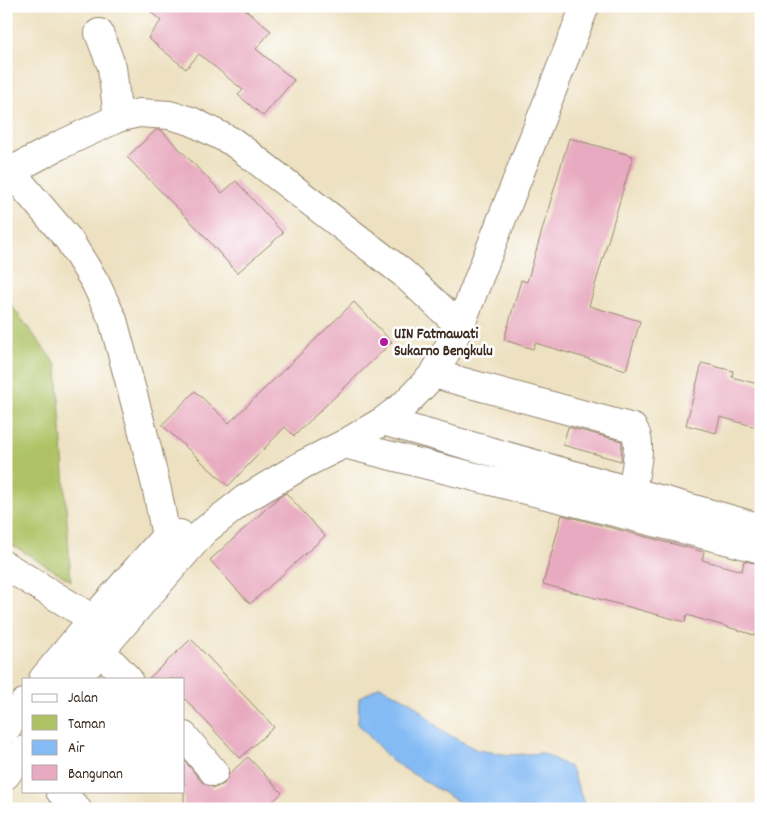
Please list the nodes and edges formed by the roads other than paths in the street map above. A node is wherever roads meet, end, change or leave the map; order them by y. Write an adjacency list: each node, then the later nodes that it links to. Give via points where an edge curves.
1 (584, 6): 5 (lane)
2 (99, 33): 3 (lane, via 112,67)
3 (118, 118): 4 (lane); 5 (lane, via 139,113 169,115 233,142 403,274)
4 (8, 169): 12 (lane, via 69,240 95,282 113,320)
5 (460, 326): 6 (lane)
6 (434, 374): 7 (lane); 9 (lane, via 633,428 639,444)
7 (383, 420): 8 (lane); 9 (lane)
8 (344, 444): 11 (lane, via 245,499); 13 (lane)
9 (632, 491): 10 (lane)
10 (761, 528)
11 (204, 531): 12 (lane); 14 (lane)
12 (166, 536): 14 (lane); 16 (lane)
13 (761, 548)
14 (174, 564): 17 (lane)
15 (6, 566): 16 (lane)
16 (93, 619): 18 (lane)
17 (100, 650): 19 (lane); 20 (lane)
18 (44, 678)
19 (77, 678)
20 (127, 678)
21 (22, 706): 22 (lane)
22 (6, 729)
23 (185, 737): 24 (lane)
24 (214, 772)
25 (61, 792): 26 (lane)
26 (77, 809)

